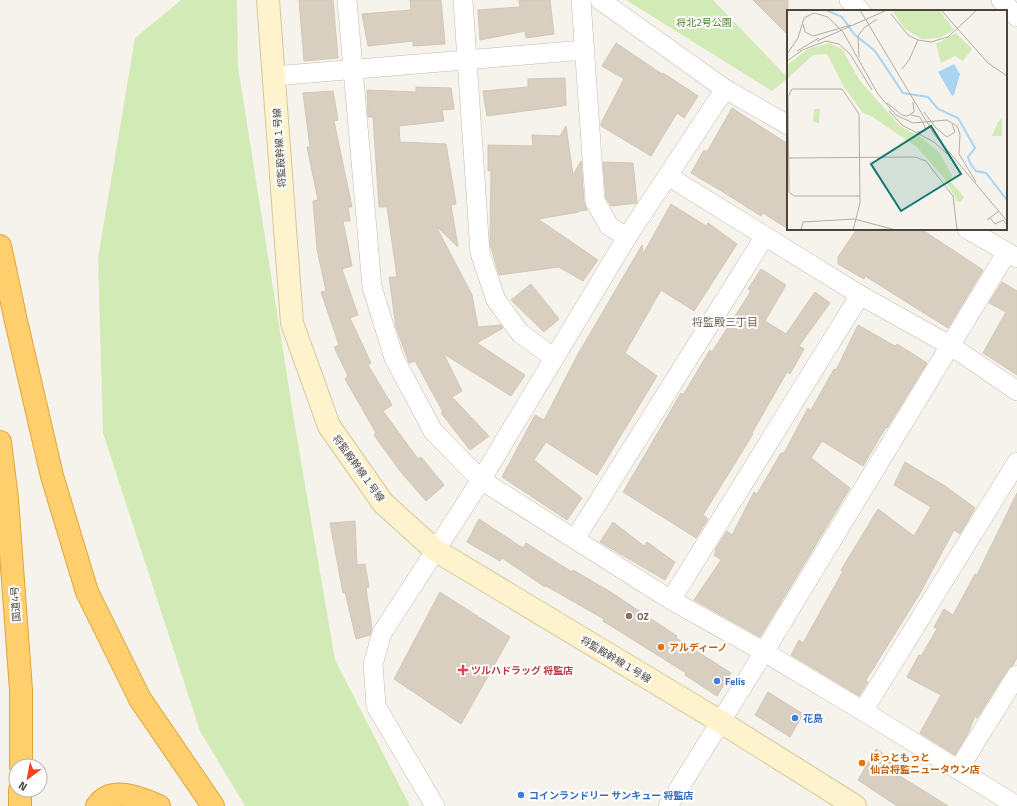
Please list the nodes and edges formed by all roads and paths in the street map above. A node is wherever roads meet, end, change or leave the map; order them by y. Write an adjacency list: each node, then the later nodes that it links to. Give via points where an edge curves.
1 (268, 0): 13 (street, 将監殿幹線１号線)
2 (347, 0): 12 (street)
3 (463, 0): 11 (street)
4 (581, 0): 10 (street)
5 (600, 0): 14 (street)
6 (849, 0): 8 (street)
7 (1001, 0): 9 (street)
8 (860, 10)
9 (1017, 17)
10 (584, 50): 11 (street); 19 (street, via 595,201 609,226)
11 (468, 60): 12 (street); 24 (street, via 480,253 496,300 520,333)
12 (352, 70): 13 (street); 28 (street, via 372,287 394,358 433,431)
13 (274, 76): 30 (street, 将監殿幹線１号線, via 292,323 329,426 383,503)
14 (725, 89): 15 (street); 16 (street)
15 (787, 124)
16 (668, 176): 18 (street); 19 (street)
17 (969, 230): 21 (street)
18 (764, 236): 22 (street); 29 (street)
19 (627, 237): 24 (street)
20 (0, 246): 40 (highway, via 52,476 87,592 140,699)
21 (1012, 255): 23 (street)
22 (860, 295): 23 (street); 31 (street)
23 (951, 346): 25 (street); 32 (street)
24 (554, 358): 28 (street)
25 (1017, 391)
26 (0, 442): 36 (highway, 国道4号, via 7,499 21,690)
27 (1017, 462): 34 (street)
28 (481, 480): 29 (street); 30 (street)
29 (575, 539): 31 (street)
30 (435, 550): 35 (street, 将監殿幹線１号線); 41 (street, via 382,633 373,664 376,706)
31 (671, 600): 32 (street)
32 (764, 652): 34 (street); 35 (street)
33 (1017, 675): 37 (street)
34 (863, 711): 37 (street)
35 (720, 722): 42 (street); 43 (street, 将監殿幹線１号線)
36 (21, 758)
37 (958, 770): 44 (street)
38 (97, 806): 39 (highway, via 102,800 119,794 138,797)
39 (159, 806)
40 (212, 806)
41 (435, 806)
42 (668, 806)
43 (855, 806)
44 (1017, 806)

